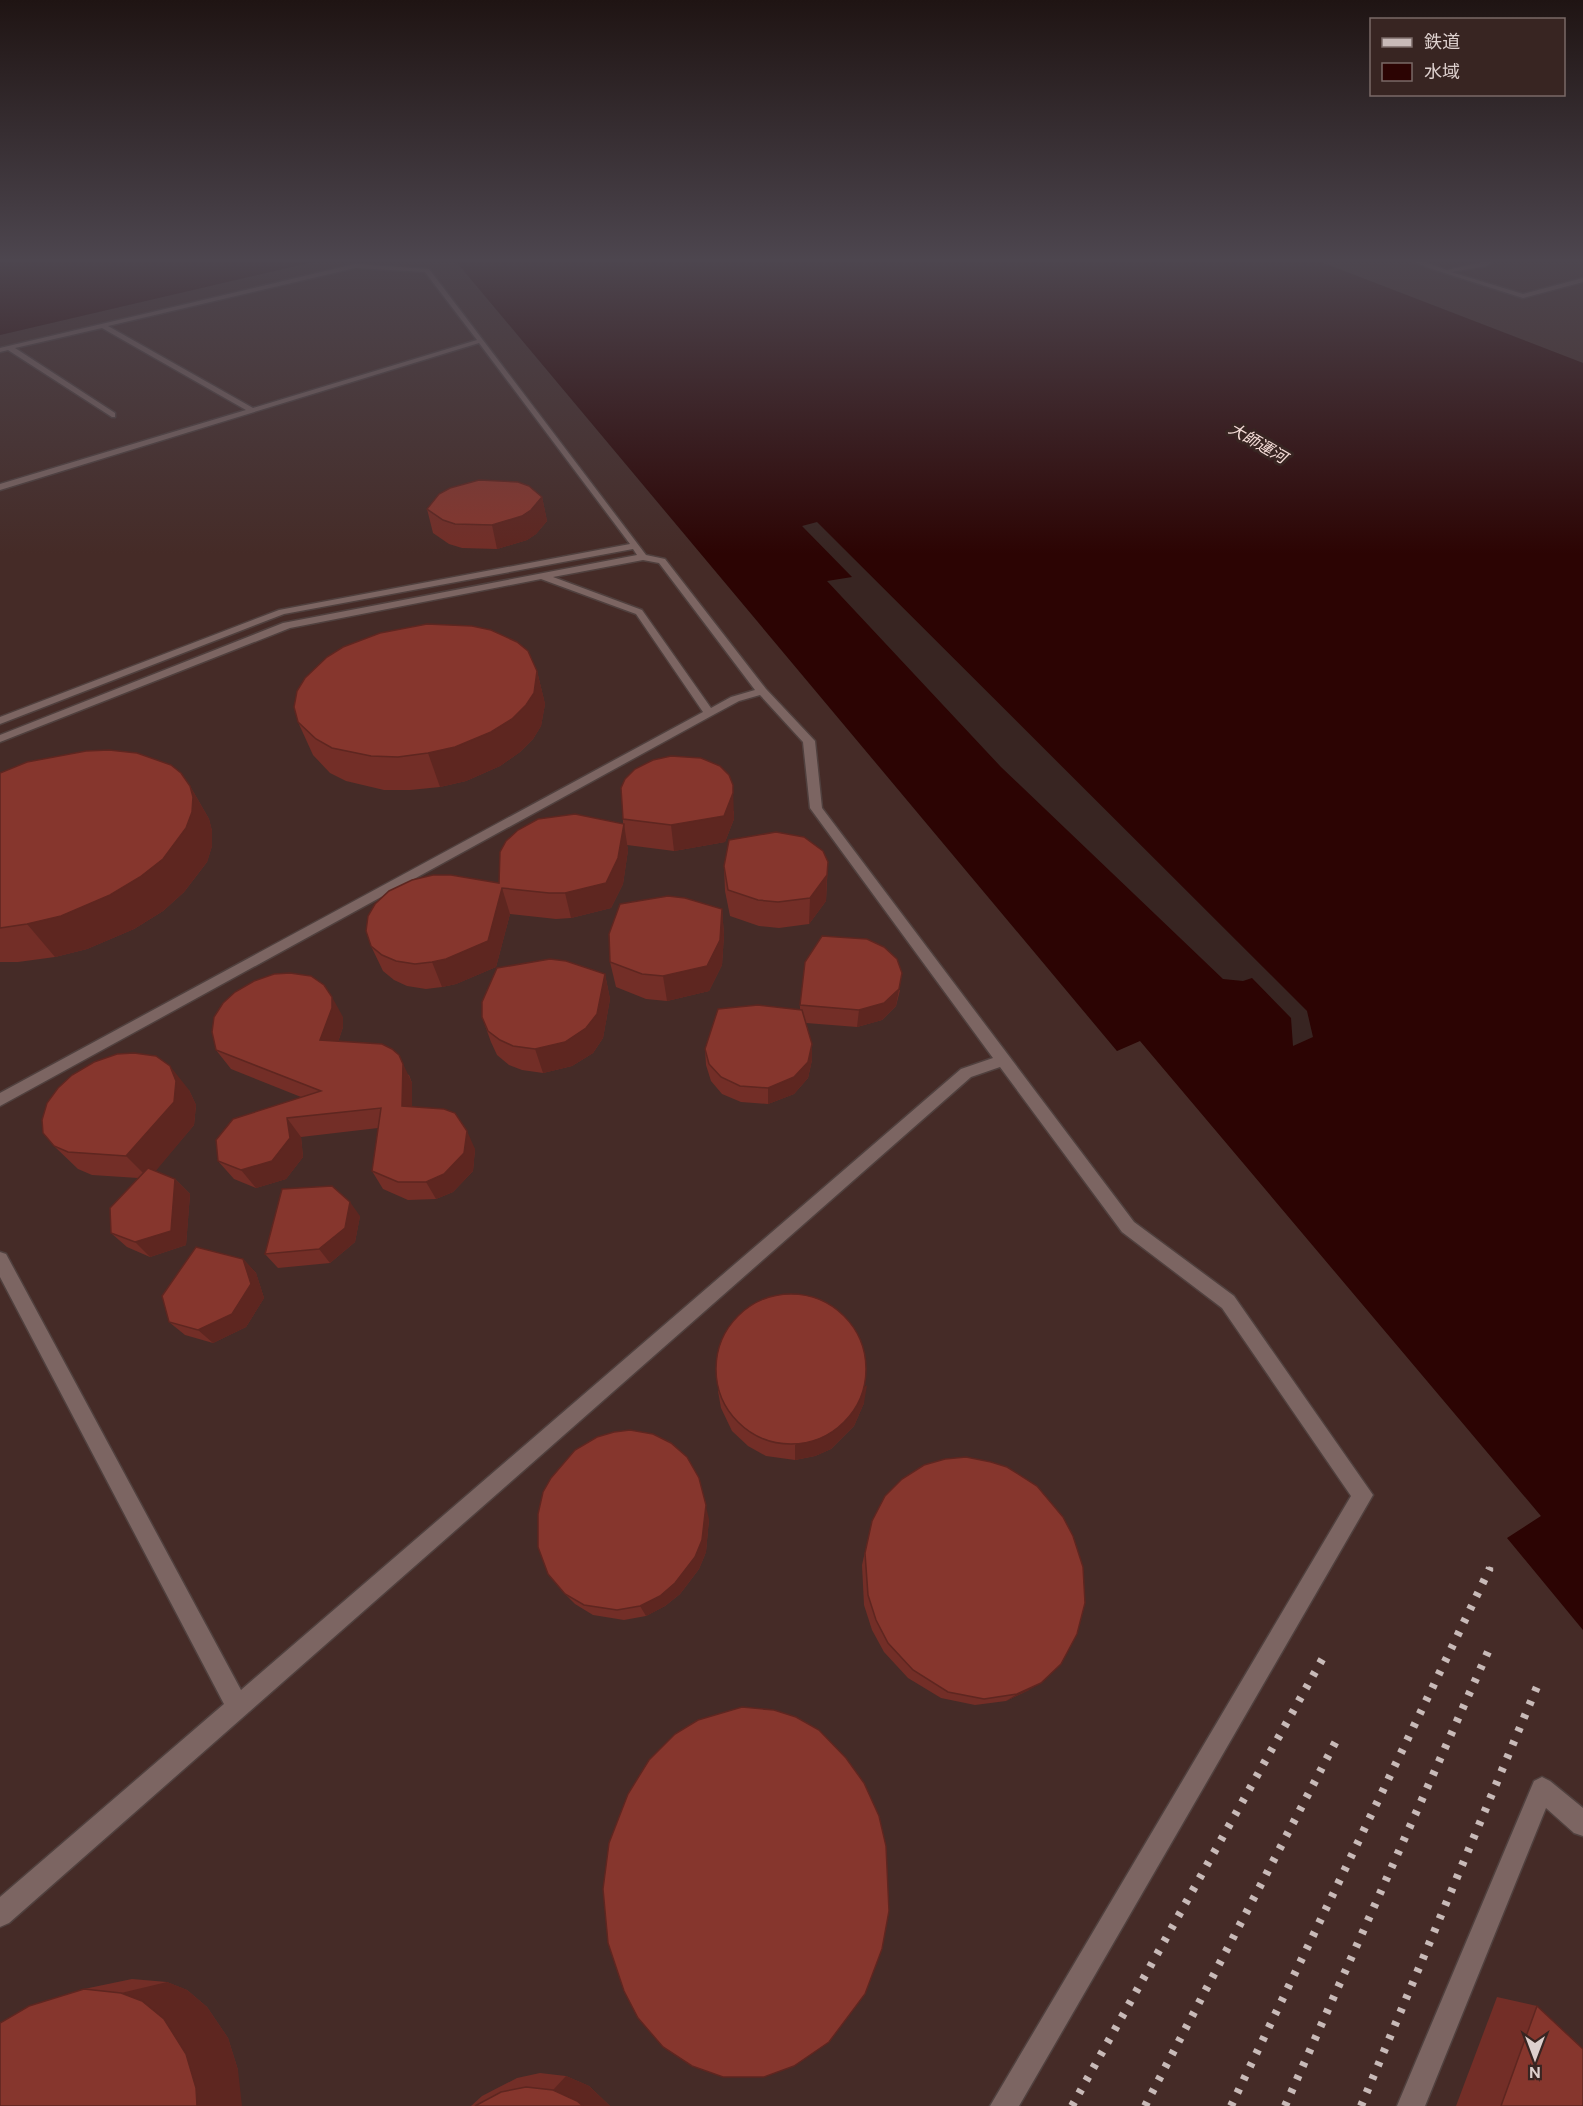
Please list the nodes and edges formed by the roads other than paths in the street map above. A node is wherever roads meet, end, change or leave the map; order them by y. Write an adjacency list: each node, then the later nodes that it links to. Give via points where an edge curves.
1 (24, 357): 6 (lane)
2 (158, 357): 5 (lane)
3 (426, 357): 5 (lane)
4 (492, 357): 8 (lane)
5 (252, 410): 7 (lane)
6 (112, 415)
7 (0, 487)
8 (636, 546): 9 (lane); 13 (lane, via 282,612)
9 (643, 557): 10 (lane); 11 (lane, via 662,561)
10 (544, 577): 12 (lane, via 639,612); 14 (lane, via 287,625)
11 (762, 691): 12 (lane); 15 (lane, via 809,741 816,808)
12 (709, 713): 16 (lane)
13 (0, 721)
14 (0, 739)
15 (1004, 1060): 18 (lane, via 966,1073); 21 (lane, via 1128,1227 1228,1302 1363,1495)
16 (0, 1100)
17 (0, 1260): 18 (lane)
18 (238, 1707): 20 (lane)
19 (1583, 1824): 22 (lane, via 1542,1789)
20 (0, 1914)
21 (1004, 2106)
22 (1411, 2106)

